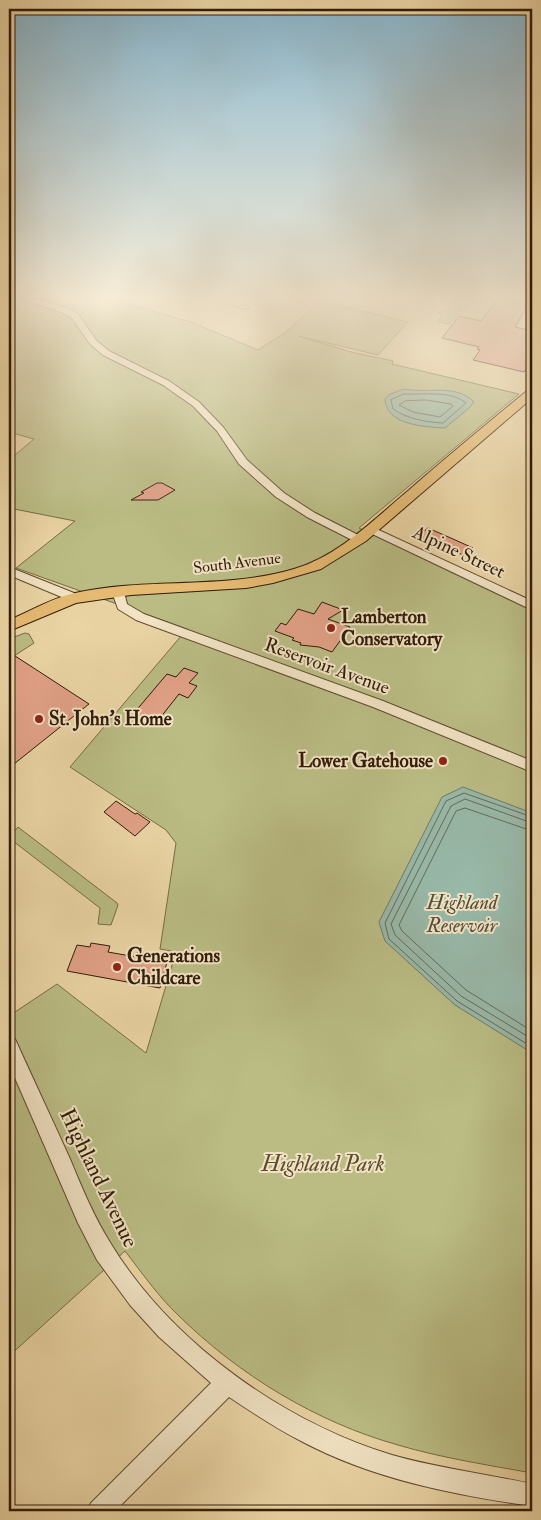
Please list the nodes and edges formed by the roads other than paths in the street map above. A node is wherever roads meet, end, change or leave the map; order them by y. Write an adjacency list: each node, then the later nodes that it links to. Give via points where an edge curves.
1 (137, 370): 4 (street, via 196,404 220,429 243,462 280,495)
2 (531, 394): 3 (main road, South Avenue)
3 (370, 529): 4 (main road, South Avenue); 8 (street, Alpine Street)
4 (358, 539): 6 (main road, South Avenue, via 319,565 274,578)
5 (9, 572): 7 (street)
6 (118, 592): 7 (main road, South Avenue); 10 (street, Reservoir Avenue, via 122,606 140,617 378,704)
7 (75, 598): 9 (main road, South Avenue)
8 (532, 606)
9 (9, 626)
10 (532, 767)
11 (9, 1045): 12 (street, Highland Avenue, via 82,1209 111,1264 164,1326)
12 (227, 1384): 13 (street, Highland Avenue, via 298,1428 390,1466); 14 (street)
13 (532, 1495)
14 (99, 1511)

